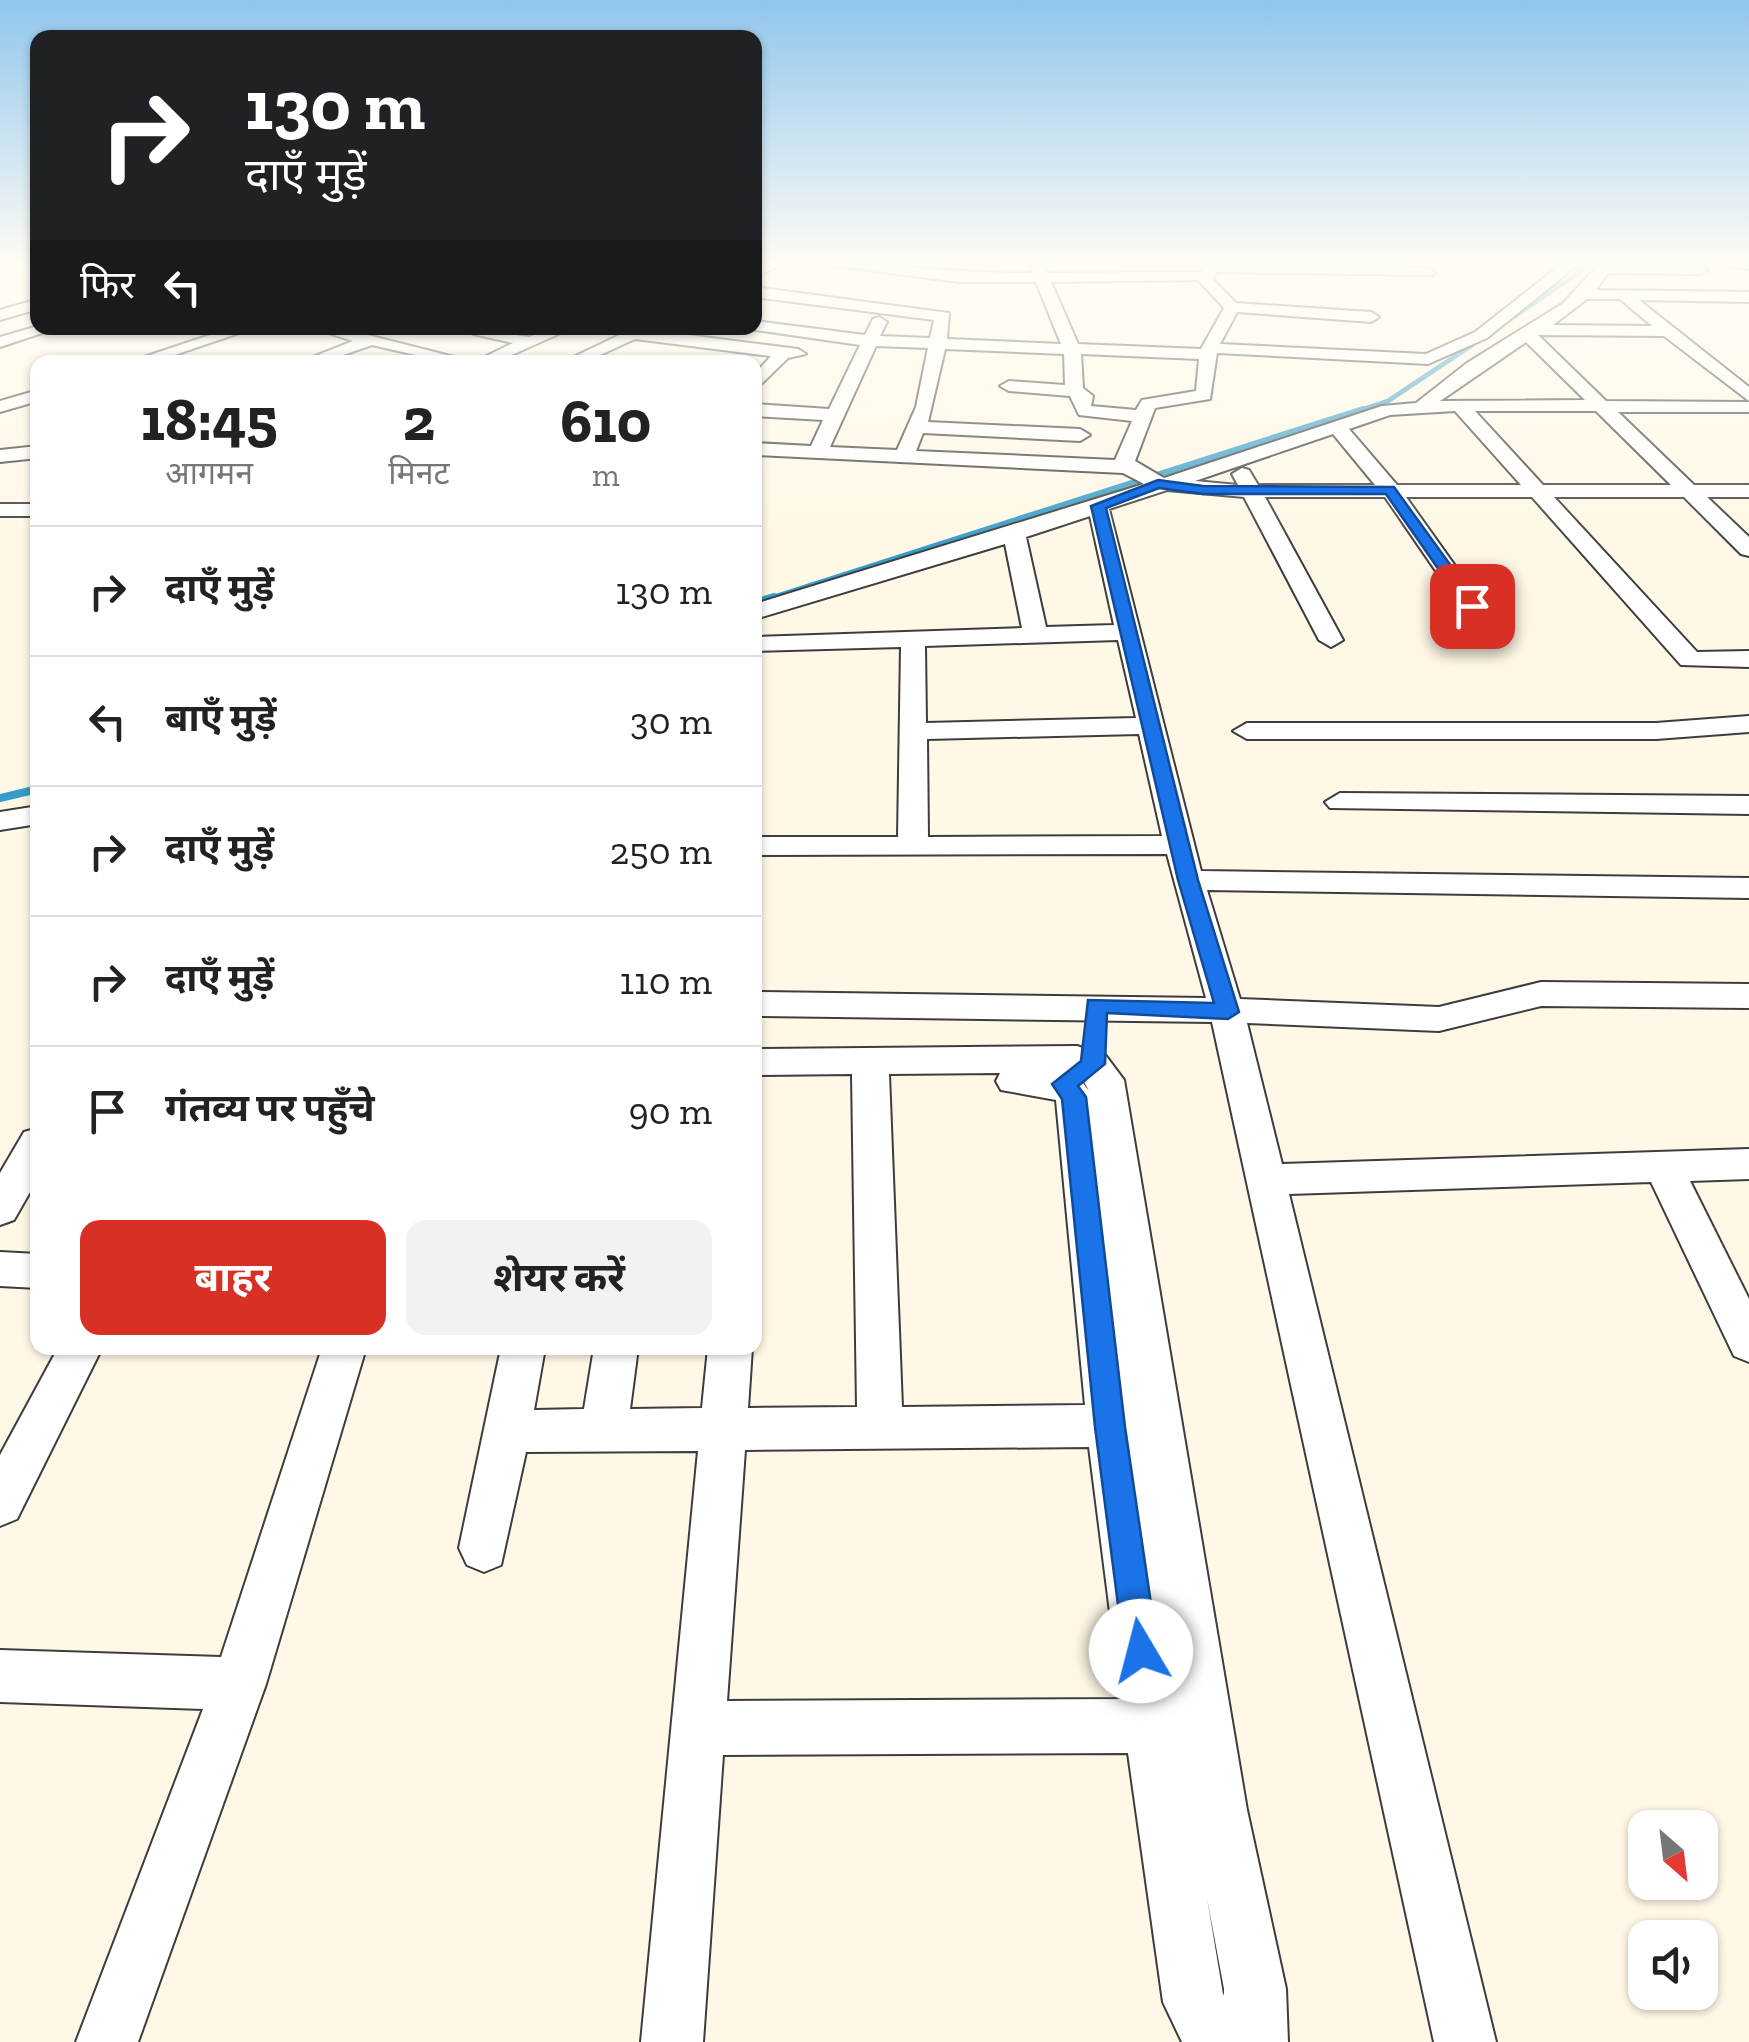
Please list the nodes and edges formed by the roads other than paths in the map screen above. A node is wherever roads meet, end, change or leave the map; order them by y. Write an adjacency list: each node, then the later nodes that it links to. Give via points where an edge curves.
1 (841, 358): 24 (street)
2 (933, 358): 27 (street)
3 (1008, 358): 22 (street)
4 (1074, 358): 14 (street)
5 (1145, 358): 13 (street)
6 (1208, 358): 13 (street)
7 (1343, 358): 13 (street)
8 (1388, 358): 9 (street)
9 (1425, 358)
10 (1486, 358): 17 (street)
11 (1555, 358): 19 (street)
12 (1701, 358): 15 (street)
13 (1205, 366): 25 (street, via 1204,396 1152,400)
14 (1080, 379): 22 (street); 25 (street, via 1085,411)
15 (1749, 396)
16 (30, 398): 20 (street)
17 (1424, 404): 18 (street); 26 (street)
18 (1460, 405): 19 (street); 36 (street)
19 (1599, 405): 21 (street); 39 (street)
20 (0, 407)
21 (1749, 407)
22 (1006, 408): 27 (street); 28 (street)
23 (762, 411): 24 (street)
24 (832, 416): 30 (street)
25 (1143, 416): 35 (street)
26 (1338, 426): 34 (street); 37 (street)
27 (917, 428): 33 (street)
28 (1080, 435)
29 (762, 449): 30 (street)
30 (817, 452): 33 (street)
31 (30, 453): 32 (street)
32 (0, 456)
33 (903, 458): 35 (street)
34 (1234, 460): 35 (street); 38 (street)
35 (1141, 475): 38 (street); 41 (street)
36 (1538, 489): 37 (street); 39 (street); 54 (street)
37 (1390, 490): 38 (street); 50 (street)
38 (1252, 491): 51 (street)
39 (1688, 491): 40 (street); 45 (street)
40 (1749, 491)
41 (1098, 506): 44 (street); 47 (street)
42 (0, 510): 43 (street)
43 (30, 510)
44 (1014, 534): 46 (street); 48 (street)
45 (1749, 549)
46 (762, 610)
47 (1127, 632): 48 (street); 57 (street)
48 (1034, 634): 49 (street)
49 (913, 636): 52 (street); 58 (street)
50 (1493, 636)
51 (1331, 640)
52 (762, 644)
53 (1749, 659): 54 (street)
54 (1690, 660): 55 (street)
55 (1749, 686)
56 (1749, 724): 59 (street, via 1656,731)
57 (1151, 726): 58 (street); 66 (street)
58 (912, 730): 65 (street)
59 (1247, 731)
60 (1340, 802): 61 (street)
61 (1749, 805)
62 (30, 817): 63 (street)
63 (1, 822)
64 (762, 846): 65 (street)
65 (913, 846): 66 (street)
66 (1184, 862): 67 (street); 71 (street)
67 (1749, 888)
68 (1749, 996): 71 (street, via 1541,994 1440,1019)
69 (762, 1004): 70 (street)
70 (1096, 1005): 71 (street); 74 (street)
71 (1228, 1012): 79 (street)
72 (762, 1063): 73 (street)
73 (869, 1072): 74 (street, via 1077,1059); 75 (street); 90 (street)
74 (1078, 1074): 89 (street, via 1106,1080); 92 (street, via 1074,1097)
75 (762, 1083)
76 (30, 1156): 80 (street)
77 (1749, 1164): 78 (street)
78 (1663, 1166): 79 (street); 83 (street)
79 (1263, 1180): 105 (street)
80 (0, 1208)
81 (0, 1268): 82 (street)
82 (30, 1270)
83 (1749, 1343)
84 (76, 1355): 95 (street)
85 (342, 1355): 98 (street)
86 (521, 1355): 94 (street)
87 (615, 1355): 93 (street)
88 (729, 1355): 91 (street)
89 (1156, 1423): 92 (street); 99 (street)
90 (880, 1424): 91 (street); 92 (street)
91 (723, 1426): 93 (street); 100 (street)
92 (1110, 1427): 99 (street)
93 (604, 1428): 94 (street)
94 (504, 1431): 96 (street)
95 (0, 1504)
96 (484, 1548)
97 (0, 1676): 98 (street)
98 (240, 1684): 101 (street)
99 (1178, 1724): 100 (street); 103 (street, via 1194,2002); 104 (street, via 1255,1989)
100 (698, 1728): 102 (street)
101 (107, 2042)
102 (672, 2042)
103 (1216, 2042)
104 (1256, 2042)
105 (1464, 2042)

